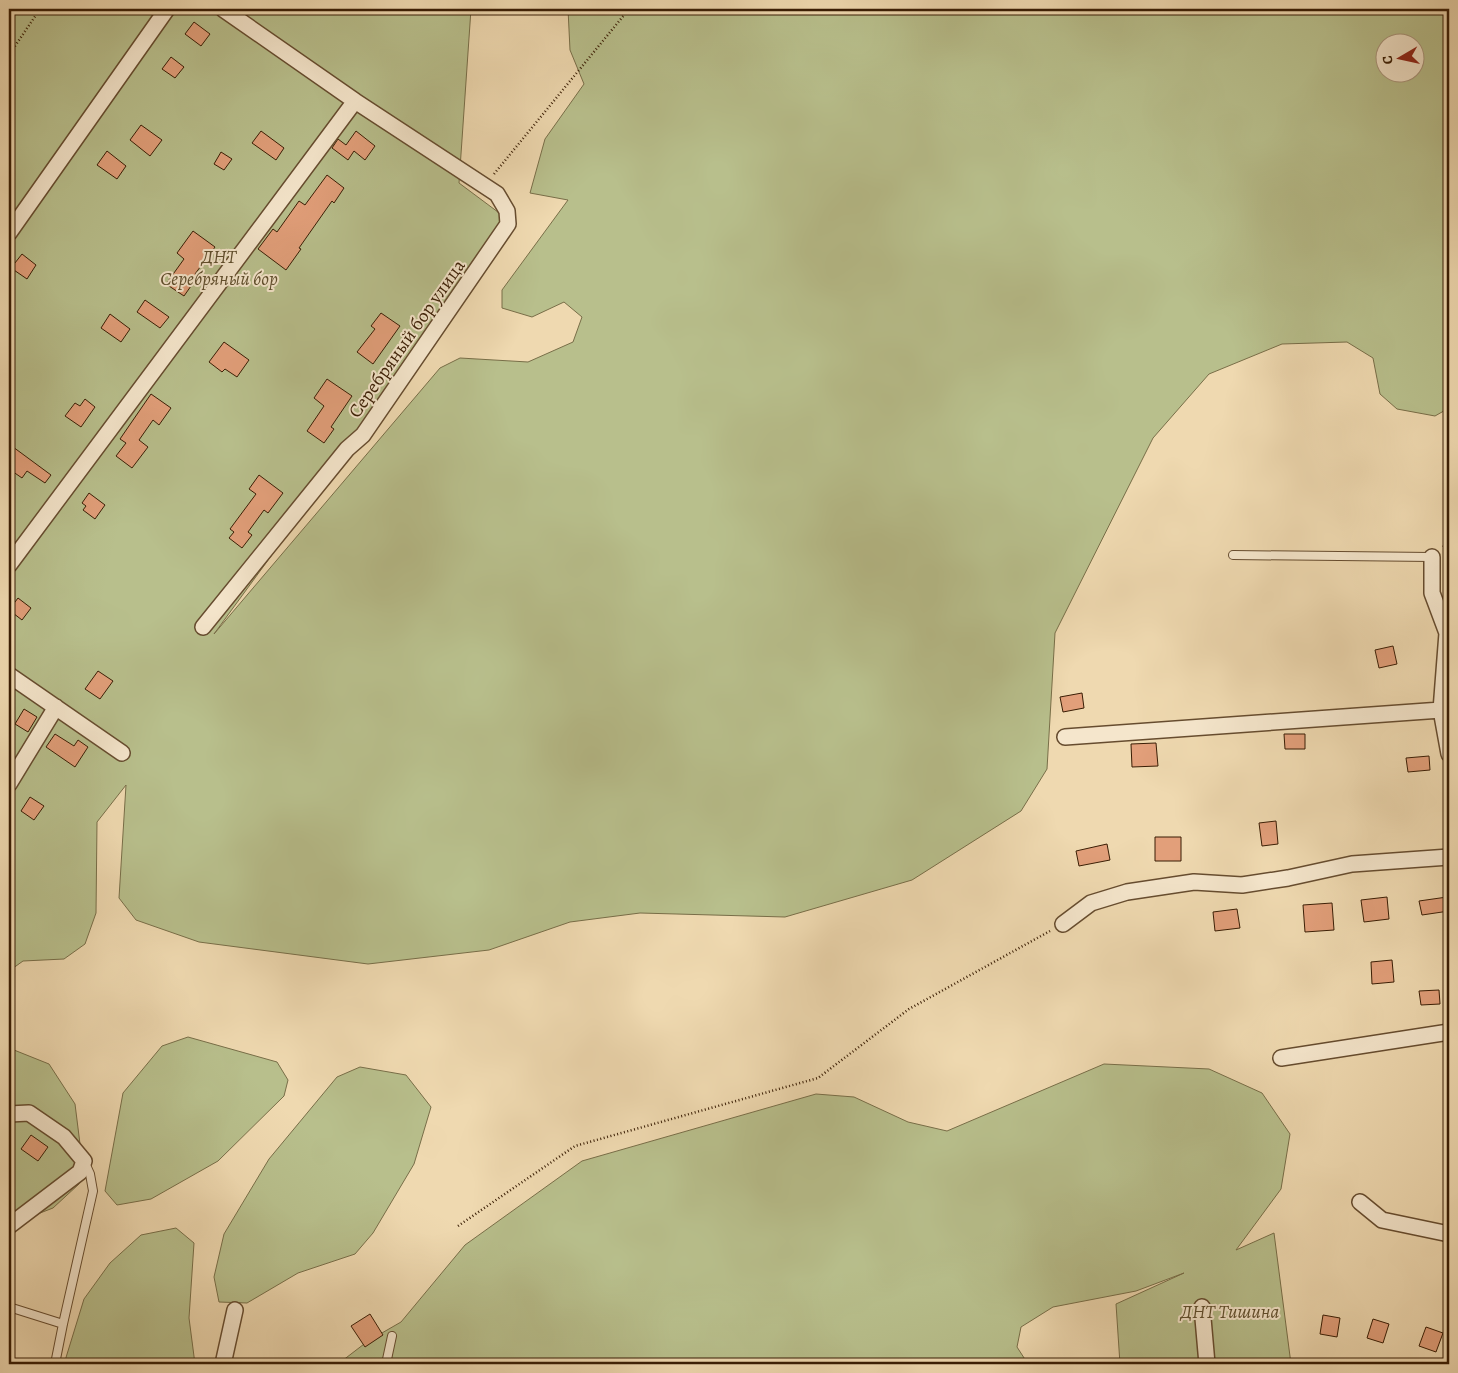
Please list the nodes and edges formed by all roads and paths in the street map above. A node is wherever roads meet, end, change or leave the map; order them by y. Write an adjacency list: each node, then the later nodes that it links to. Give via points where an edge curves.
1 (40, 9): 5 (path)
2 (167, 9): 8 (street)
3 (224, 9): 6 (street, Серебряный бор улица)
4 (629, 9): 7 (path)
5 (9, 55)
6 (355, 102): 7 (street, Серебряный бор улица); 11 (street)
7 (485, 185): 12 (street, Серебряный бор улица, via 497,194 507,211 508,224 363,435 347,449)
8 (9, 233)
9 (1233, 554): 10 (lane)
10 (1432, 557): 13 (street, via 1432,592 1447,633)
11 (9, 565)
12 (203, 627)
13 (1447, 670): 16 (street)
14 (9, 674): 15 (street)
15 (56, 707): 18 (street); 20 (street)
16 (1441, 710): 17 (street); 19 (street)
17 (1065, 737)
18 (122, 752)
19 (1449, 754)
20 (9, 784)
21 (1449, 857): 22 (street, via 1352,864 1242,885 1194,882 1127,892 1090,903)
22 (1063, 924): 29 (path, via 909,1009 818,1078 575,1146)
23 (1449, 1032): 24 (street)
24 (1281, 1058)
25 (9, 1114): 26 (street, via 28,1113 64,1137)
26 (84, 1161): 28 (street, via 80,1172); 34 (lane, via 93,1191)
27 (1360, 1202): 30 (street, via 1382,1220)
28 (9, 1226)
29 (458, 1226)
30 (1449, 1234)
31 (9, 1307): 34 (lane)
32 (1202, 1307): 39 (street)
33 (235, 1310): 37 (street)
34 (63, 1324): 36 (lane)
35 (392, 1336): 38 (lane)
36 (55, 1364)
37 (223, 1364)
38 (386, 1364)
39 (1207, 1364)

